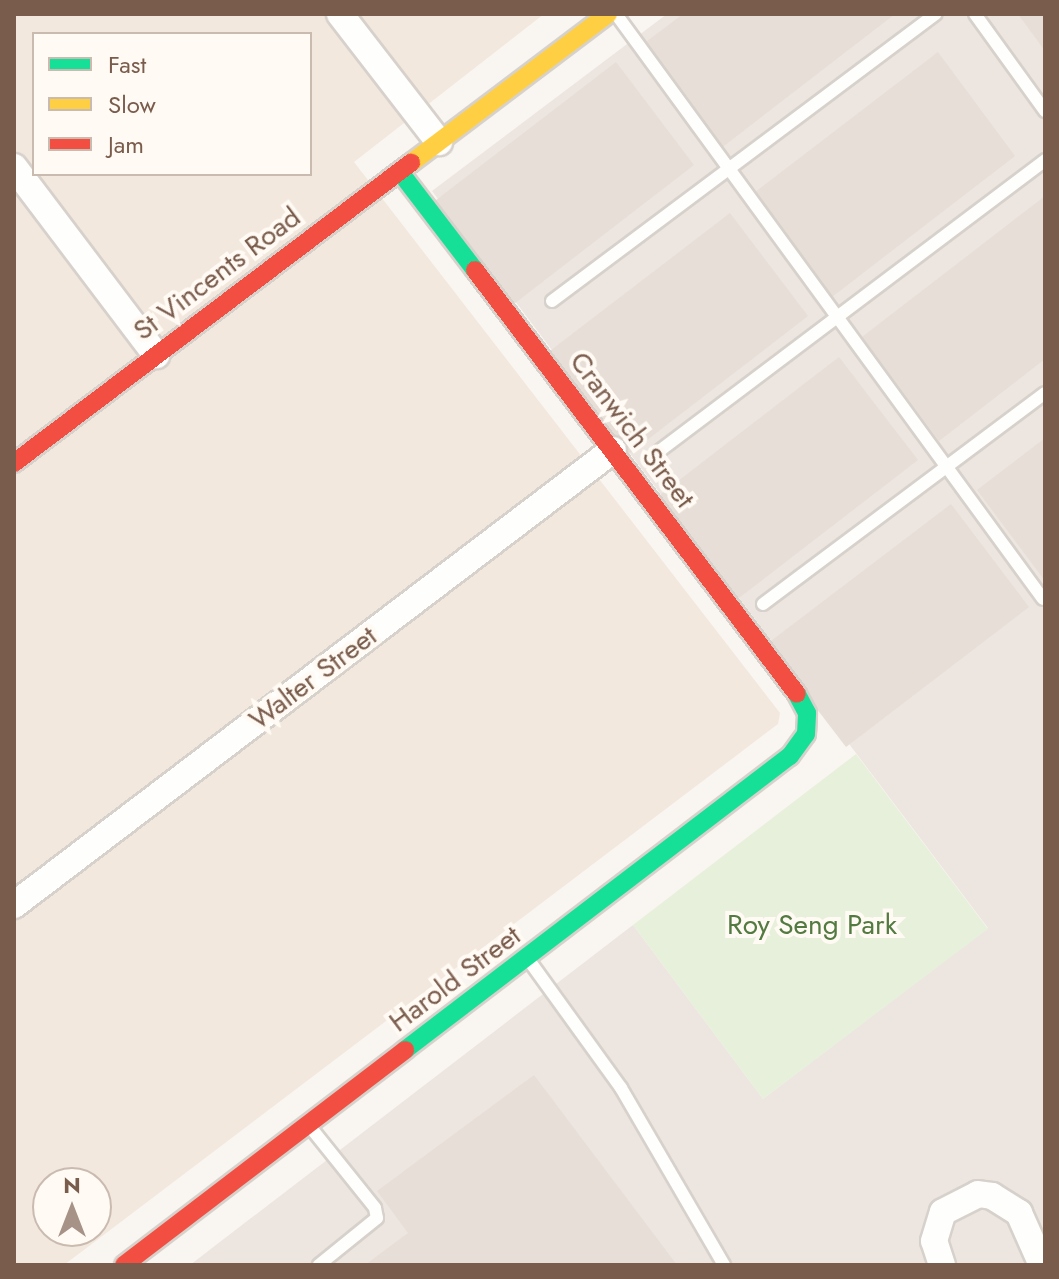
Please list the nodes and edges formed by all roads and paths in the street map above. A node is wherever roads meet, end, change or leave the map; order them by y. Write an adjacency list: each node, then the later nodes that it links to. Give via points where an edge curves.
1 (340, 14): 7 (street)
2 (608, 14): 7 (street, St Vincents Road)
3 (616, 14): 10 (lane)
4 (935, 14): 10 (lane)
5 (975, 14): 6 (lane)
6 (1045, 111)
7 (439, 142): 11 (street, St Vincents Road)
8 (1045, 160): 13 (lane)
9 (14, 167): 14 (street)
10 (729, 169): 12 (lane); 13 (lane)
11 (400, 172): 14 (street, St Vincents Road); 16 (street, Cranwich Street)
12 (552, 301)
13 (837, 317): 17 (lane); 19 (lane)
14 (156, 355): 18 (street, St Vincents Road)
15 (1045, 393): 19 (lane)
16 (613, 450): 22 (street, Cranwich Street, via 801,699); 23 (street, Walter Street)
17 (658, 452)
18 (14, 463)
19 (946, 466): 20 (lane); 21 (lane)
20 (1043, 599)
21 (763, 604)
22 (808, 727): 24 (street, Harold Street, via 790,756)
23 (14, 905)
24 (528, 959): 25 (street, Harold Street); 28 (lane, via 621,1088)
25 (309, 1126): 26 (street, Harold Street); 27 (lane, via 375,1208 377,1218)
26 (124, 1265)
27 (319, 1265)
28 (724, 1265)
29 (942, 1265): 30 (street, via 934,1241 943,1212 978,1194 1019,1213)
30 (1042, 1265)

